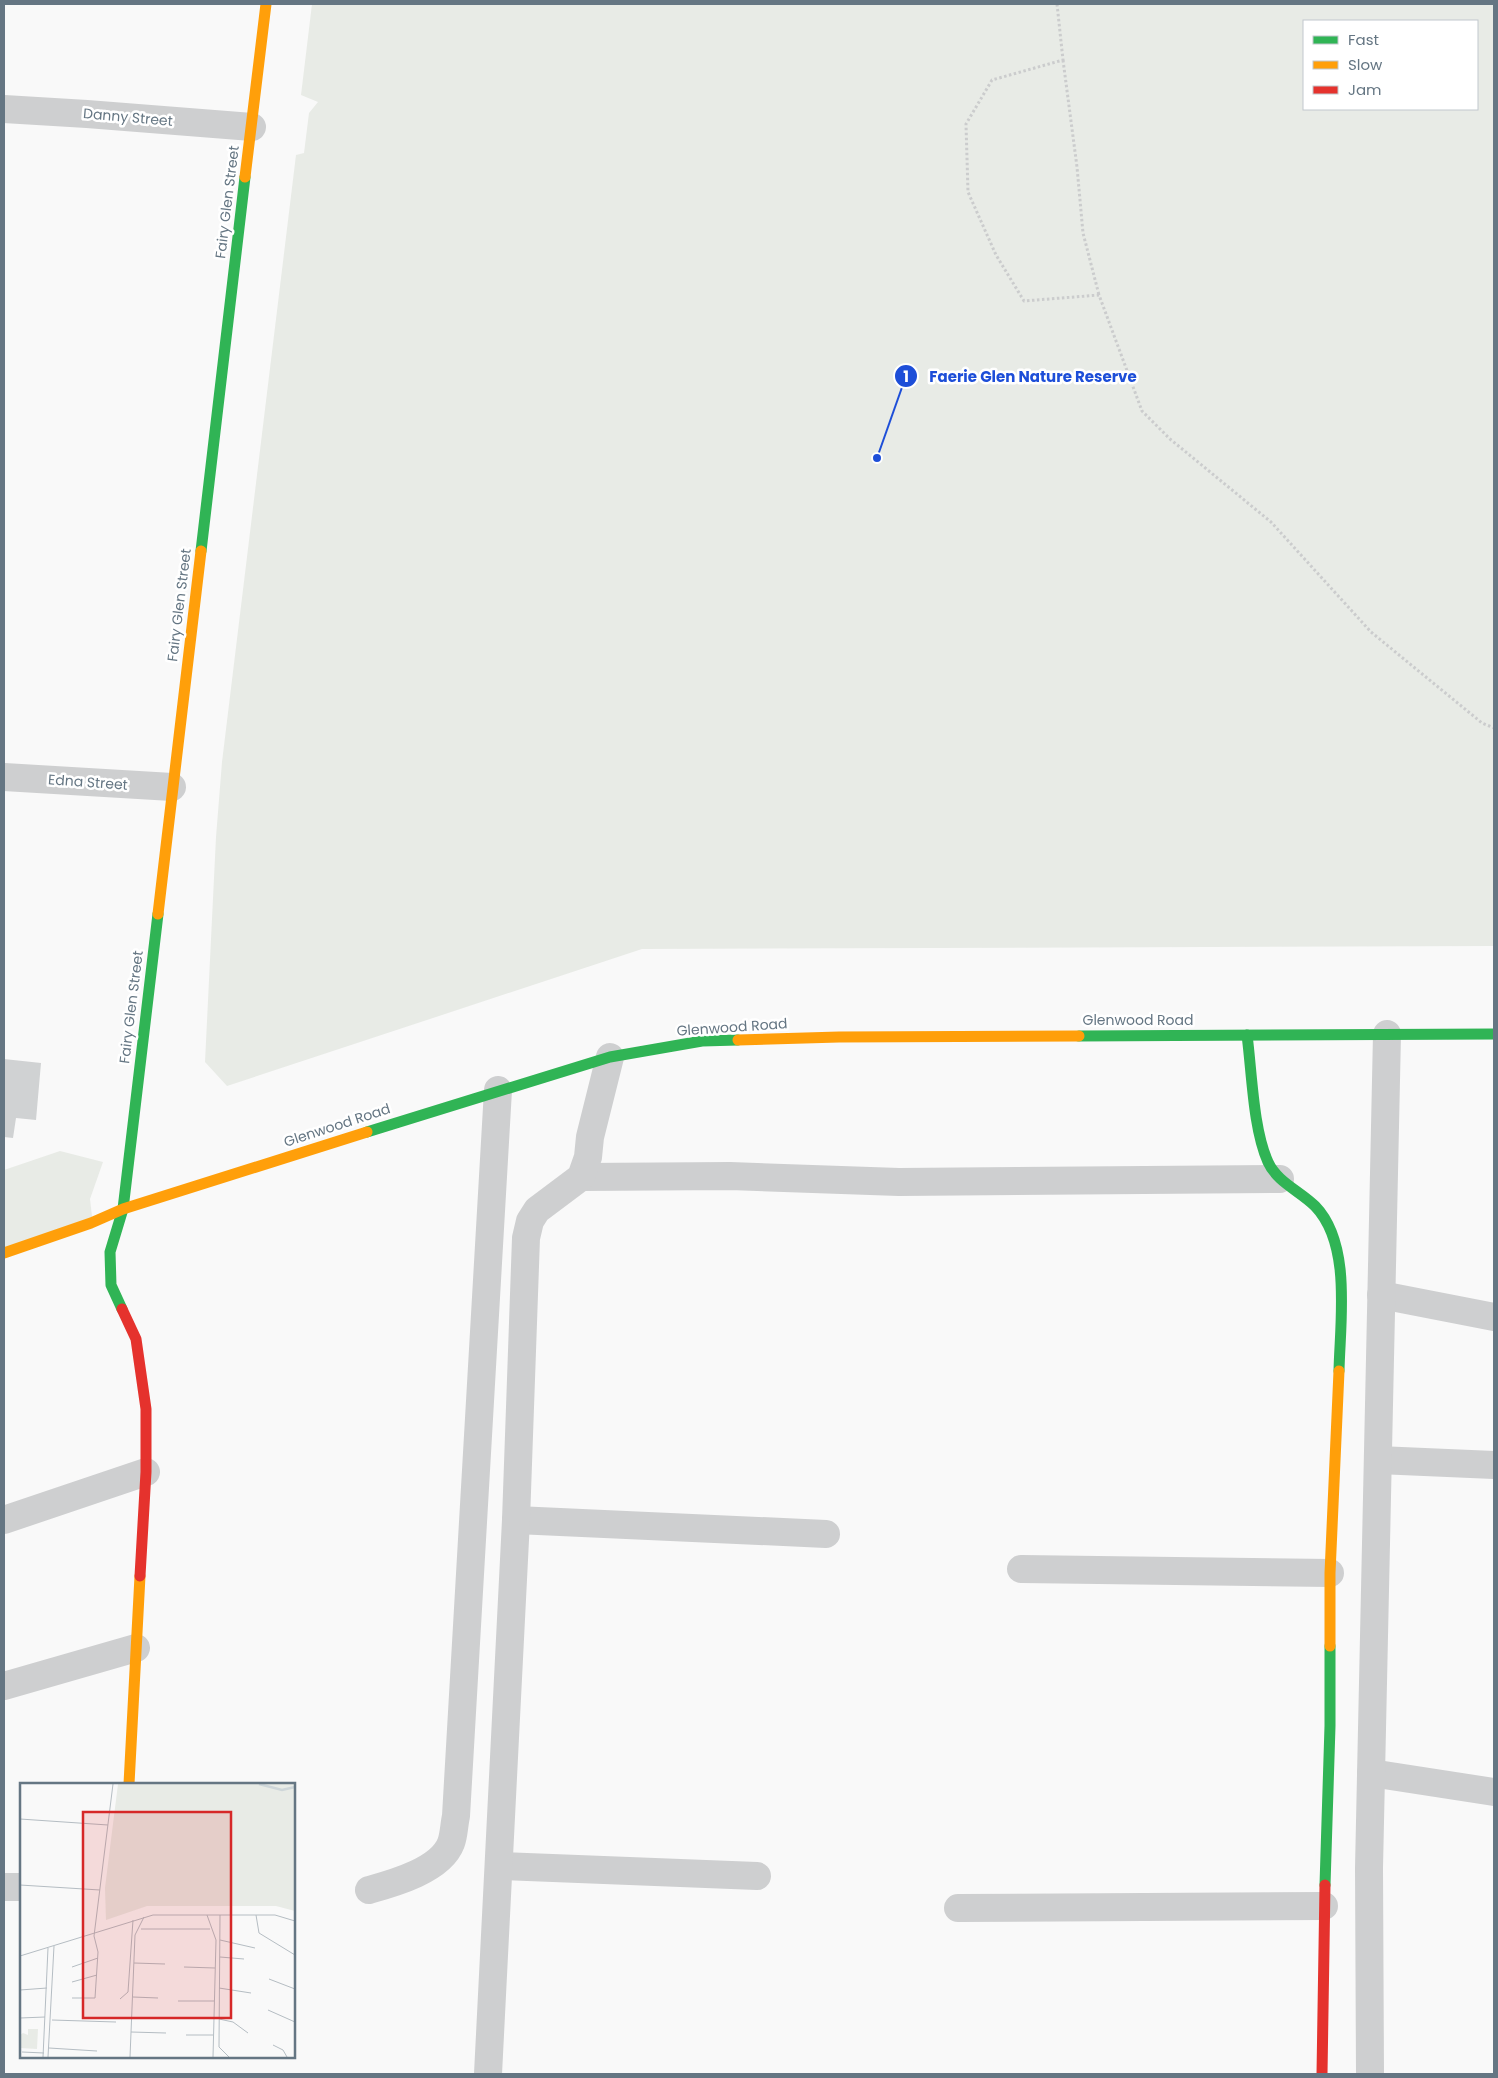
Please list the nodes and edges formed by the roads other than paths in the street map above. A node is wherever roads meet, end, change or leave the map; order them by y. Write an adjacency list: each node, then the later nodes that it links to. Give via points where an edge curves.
1 (266, 4): 3 (street, Fairy Glen Street)
2 (4, 109): 3 (street, Danny Street)
3 (252, 127): 5 (street, Fairy Glen Street)
4 (4, 776): 5 (street, Edna Street)
5 (172, 788): 13 (street, Fairy Glen Street)
6 (1387, 1034): 7 (street, Glenwood Road); 8 (street, Glenwood Road); 15 (street)
7 (1494, 1034)
8 (1248, 1035): 9 (street, Glenwood Road, via 734,1039); 12 (street, via 1260,1142 1269,1165)
9 (610, 1057): 10 (street, Glenwood Road); 11 (street, via 588,1157)
10 (498, 1090): 13 (street, Glenwood Road); 34 (street, via 456,1816 451,1844 444,1856 406,1879)
11 (580, 1177): 12 (street, via 730,1176 899,1182); 21 (street, via 537,1210 526,1238)
12 (1280, 1179): 24 (street, via 1316,1207 1337,1247 1341,1294)
13 (123, 1209): 14 (street, Glenwood Road); 19 (street, Fairy Glen Street, via 110,1252 111,1285 136,1339 146,1410)
14 (4, 1253)
15 (1381, 1296): 16 (street); 17 (street)
16 (1494, 1317)
17 (1378, 1460): 18 (street); 27 (street)
18 (1494, 1465)
19 (146, 1472): 20 (street); 25 (street, Fairy Glen Street)
20 (4, 1520)
21 (516, 1520): 22 (street); 30 (street)
22 (826, 1534)
23 (1021, 1568): 24 (street)
24 (1330, 1573): 35 (street, via 1330,1726)
25 (136, 1648): 26 (street); 28 (street, Fairy Glen Street)
26 (4, 1686)
27 (1371, 1773): 29 (street); 39 (street)
28 (129, 1783)
29 (1494, 1792)
30 (499, 1866): 31 (street); 37 (street)
31 (757, 1876)
32 (4, 1887): 33 (street)
33 (20, 1887)
34 (369, 1890)
35 (1324, 1906): 36 (street); 38 (street)
36 (958, 1908)
37 (488, 2074)
38 (1322, 2074)
39 (1370, 2074)

